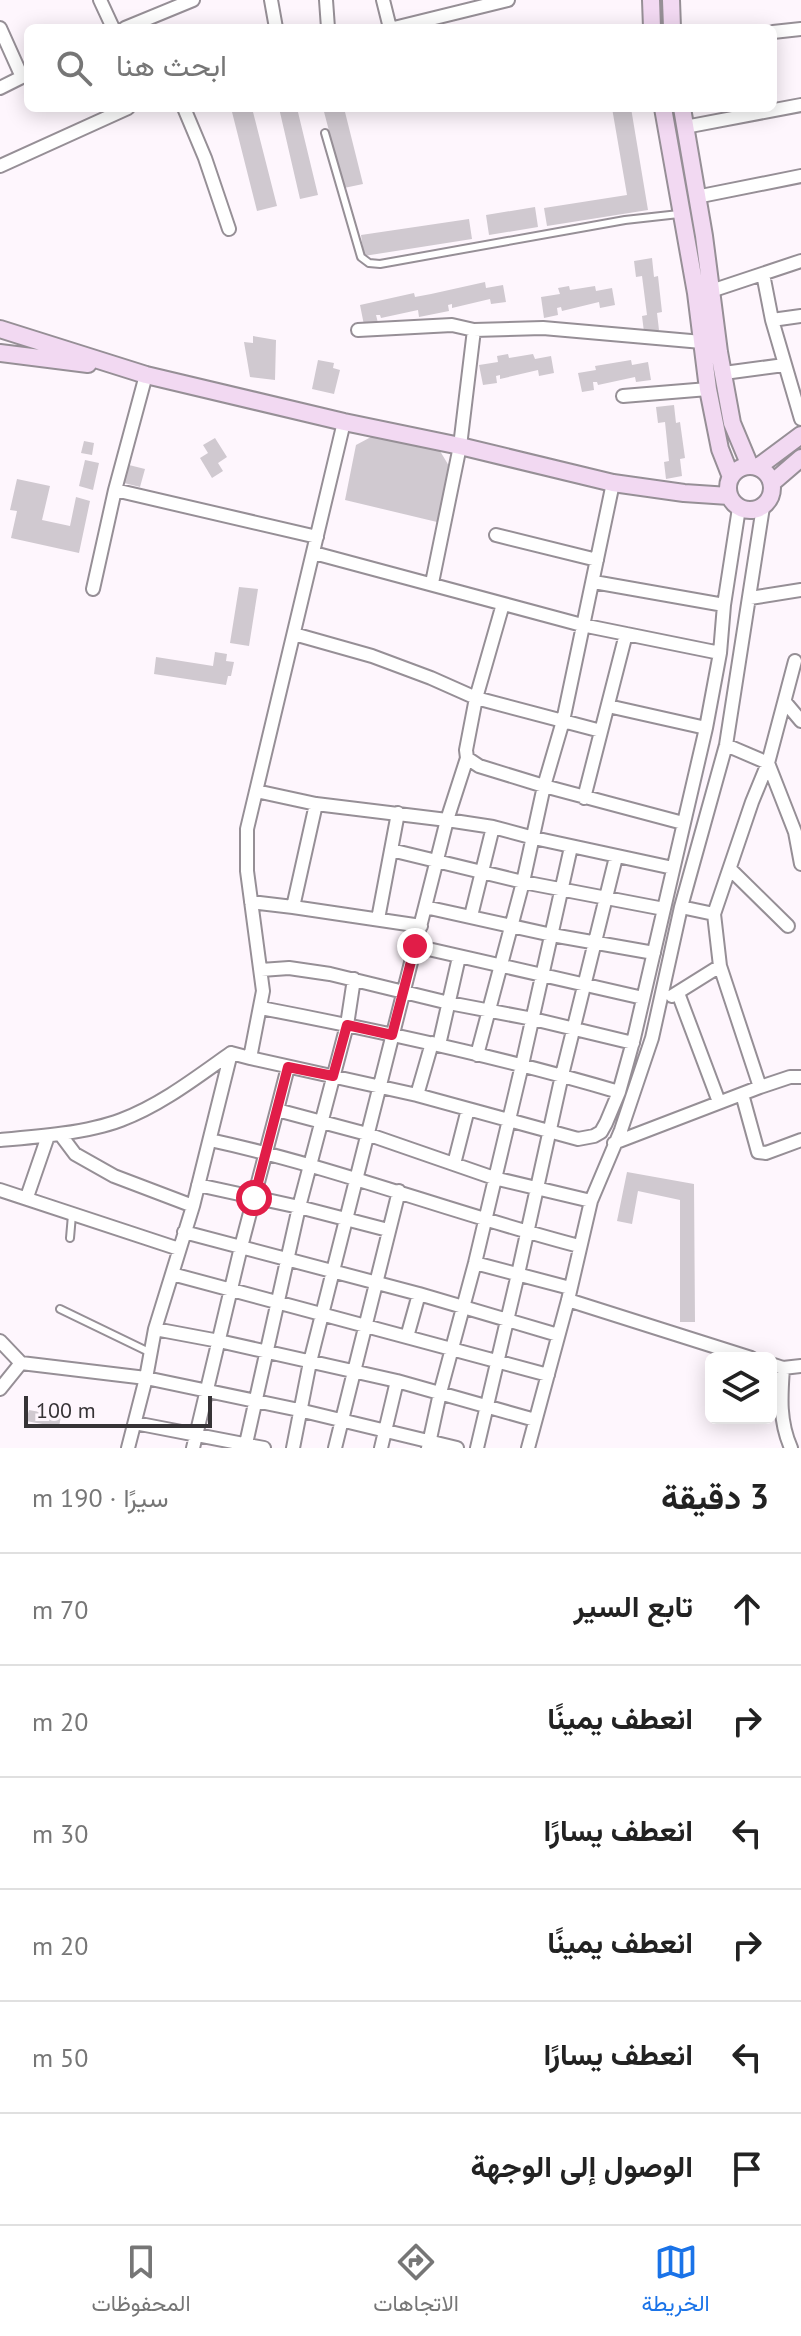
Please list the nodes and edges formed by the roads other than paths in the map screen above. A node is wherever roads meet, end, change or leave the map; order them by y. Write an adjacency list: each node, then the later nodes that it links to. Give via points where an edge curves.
1 (100, 0): 12 (street)
2 (193, 0): 13 (street)
3 (271, 0): 14 (street)
4 (326, 0): 15 (street)
5 (383, 0): 16 (street)
6 (445, 0): 9 (street)
7 (508, 0): 9 (street)
8 (651, 0): 11 (street)
9 (451, 15): 17 (street)
10 (672, 15): 11 (street)
11 (652, 23)
12 (111, 24)
13 (135, 24)
14 (275, 24)
15 (328, 24)
16 (391, 24)
17 (410, 24)
18 (0, 28): 21 (street)
19 (801, 29): 20 (street)
20 (777, 32)
21 (24, 74)
22 (24, 76): 23 (street)
23 (0, 88)
24 (801, 105): 25 (street)
25 (777, 110)
26 (119, 112): 33 (street)
27 (186, 112): 37 (street)
28 (664, 112): 36 (street)
29 (683, 112): 31 (street)
30 (764, 112): 31 (street)
31 (685, 127): 35 (street)
32 (325, 133): 36 (lane, via 361,257 369,263)
33 (0, 166)
34 (801, 176): 35 (street)
35 (696, 197): 40 (street)
36 (681, 214): 46 (street)
37 (229, 229)
38 (801, 261): 39 (street)
39 (763, 274): 40 (street); 42 (street)
40 (711, 291): 50 (street)
41 (801, 316): 42 (street)
42 (772, 320): 48 (street)
43 (358, 330): 44 (street, via 452,325)
44 (474, 330): 46 (street, via 543,328); 57 (street)
45 (6, 331): 47 (street); 49 (street)
46 (702, 342): 52 (street)
47 (0, 353): 49 (street)
48 (784, 365): 50 (street); 54 (street)
49 (129, 369): 51 (street)
50 (724, 373): 59 (street, via 732,423)
51 (146, 375): 55 (street); 63 (street)
52 (708, 389): 53 (street); 60 (street)
53 (623, 396)
54 (801, 419)
55 (344, 422): 57 (street); 67 (street)
56 (801, 435): 59 (street)
57 (460, 446): 61 (street); 71 (street)
58 (801, 458): 62 (street)
59 (754, 466): 60 (street); 62 (street)
60 (731, 477): 64 (street, via 728,486)
61 (613, 483): 64 (street); 69 (street)
62 (772, 483): 65 (street, via 771,498)
63 (115, 490): 67 (street); 72 (street)
64 (734, 502): 65 (street, via 751,511); 76 (street)
65 (763, 507): 74 (street)
66 (496, 535): 69 (street)
67 (317, 537): 68 (street)
68 (314, 553): 71 (street); 78 (street)
69 (597, 560): 70 (street)
70 (594, 582): 76 (street); 77 (street)
71 (432, 583): 75 (street)
72 (93, 589)
73 (801, 590): 74 (street)
74 (750, 598): 89 (street)
75 (503, 604): 77 (street); 82 (street)
76 (724, 605): 80 (street)
77 (582, 625): 79 (street); 85 (street)
78 (294, 634): 82 (street, via 372,656); 93 (street)
79 (626, 634): 80 (street); 84 (street)
80 (720, 653): 87 (street)
81 (795, 661): 83 (street)
82 (476, 698): 85 (street); 90 (street)
83 (785, 702): 86 (street); 91 (street)
84 (608, 706): 87 (street); 88 (street)
85 (563, 721): 88 (street); 92 (street)
86 (801, 721)
87 (706, 728): 98 (street)
88 (601, 731): 94 (street)
89 (726, 745): 91 (street); 116 (street)
90 (467, 758): 92 (street); 97 (street)
91 (768, 763): 100 (street); 108 (street)
92 (544, 786): 94 (street); 101 (street)
93 (256, 791): 95 (street); 113 (street, via 247,829)
94 (584, 798): 98 (street)
95 (316, 804): 96 (street); 114 (street)
96 (398, 813): 97 (street); 103 (street)
97 (447, 820): 99 (street); 105 (street)
98 (683, 823): 107 (street)
99 (493, 827): 101 (street); 109 (street)
100 (798, 831): 106 (street)
101 (534, 838): 102 (street); 110 (street)
102 (571, 847): 104 (street); 111 (street)
103 (391, 850): 105 (street); 120 (street)
104 (616, 857): 107 (street); 112 (street)
105 (437, 861): 109 (street); 115 (street)
106 (801, 864)
107 (673, 868): 117 (street)
108 (730, 869): 118 (street); 123 (street)
109 (482, 870): 110 (street); 119 (street)
110 (523, 882): 111 (street); 122 (street)
111 (562, 890): 112 (street); 124 (street)
112 (606, 899): 117 (street); 125 (street)
113 (251, 902): 114 (street); 131 (street)
114 (293, 907): 120 (street)
115 (425, 907): 119 (street); 121 (street)
116 (681, 907): 118 (street); 138 (street)
117 (664, 909): 127 (street)
118 (714, 914): 130 (street)
119 (471, 916): 122 (street)
120 (378, 919): 121 (street)
121 (421, 926): 126 (street)
122 (511, 926): 124 (street); 129 (street)
123 (788, 926)
124 (552, 935): 125 (street); 132 (street)
125 (595, 943): 127 (street); 134 (street)
126 (415, 946): 128 (street); 135 (street)
127 (654, 953): 137 (street)
128 (459, 957): 129 (street); 139 (street)
129 (500, 965): 132 (street); 141 (street)
130 (720, 966): 136 (street); 157 (street)
131 (261, 970): 133 (street, via 306,970); 140 (street)
132 (543, 975): 134 (street); 142 (street)
133 (354, 979): 135 (street); 143 (street)
134 (585, 984): 137 (street); 144 (street)
135 (403, 992): 139 (street); 145 (street)
136 (678, 993): 138 (street); 162 (street)
137 (643, 998): 146 (street)
138 (661, 1002): 173 (street)
139 (449, 1003): 141 (street); 147 (street)
140 (261, 1008): 143 (street); 150 (street)
141 (490, 1010): 142 (street); 149 (street)
142 (533, 1019): 144 (street); 151 (street)
143 (347, 1025): 145 (street); 155 (street)
144 (575, 1028): 146 (street); 154 (street)
145 (392, 1035): 147 (street); 158 (street)
146 (633, 1043): 159 (street)
147 (435, 1044): 149 (street); 161 (street)
148 (231, 1053): 150 (street); 169 (street, via 119,1121); 171 (street)
149 (477, 1055): 151 (street)
150 (250, 1058): 152 (street)
151 (522, 1065): 154 (street); 166 (street)
152 (288, 1067): 155 (street); 164 (street)
153 (801, 1069): 156 (street)
154 (562, 1075): 159 (street); 167 (street)
155 (333, 1076): 158 (street); 165 (street)
156 (796, 1077): 157 (street)
157 (760, 1087): 160 (street)
158 (380, 1088): 161 (street); 168 (street)
159 (619, 1092): 167 (street, via 601,1132 594,1136 578,1139)
160 (742, 1094): 162 (street); 172 (street, via 758,1152)
161 (417, 1095): 163 (street)
162 (719, 1102): 173 (street)
163 (468, 1109): 166 (street); 176 (street)
164 (277, 1110): 165 (street); 174 (street)
165 (321, 1120): 168 (street); 175 (street)
166 (509, 1120): 167 (street); 178 (street)
167 (550, 1131): 180 (street)
168 (367, 1134): 176 (street); 177 (street)
169 (54, 1135): 170 (street); 183 (street); 186 (street, via 114,1176)
170 (0, 1140)
171 (210, 1140): 174 (street); 179 (street)
172 (801, 1140)
173 (614, 1143): 185 (street)
174 (266, 1152): 175 (street); 184 (street)
175 (310, 1164): 177 (street); 187 (street)
176 (454, 1164): 178 (street)
177 (356, 1178): 182 (street); 190 (street)
178 (494, 1178): 180 (street); 189 (street)
179 (198, 1185): 184 (street); 186 (street)
180 (537, 1188): 185 (street); 193 (street)
181 (0, 1190): 183 (street)
182 (399, 1191): 189 (street); 191 (street)
183 (27, 1197): 188 (street)
184 (254, 1198): 187 (street); 196 (street)
185 (591, 1201): 195 (street)
186 (193, 1206): 192 (street)
187 (299, 1207): 190 (street); 198 (street)
188 (72, 1215): 194 (lane); 197 (street)
189 (484, 1220): 193 (street); 199 (street)
190 (346, 1221): 191 (street); 200 (street)
191 (388, 1230): 203 (street)
192 (184, 1232): 196 (street); 197 (street)
193 (527, 1233): 195 (street); 202 (street)
194 (70, 1238)
195 (579, 1246): 206 (street)
196 (241, 1247): 198 (street); 204 (street)
197 (179, 1249): 201 (street)
198 (287, 1258): 200 (street); 207 (street)
199 (475, 1263): 202 (street); 208 (street)
200 (334, 1272): 203 (street); 210 (street)
201 (172, 1274): 204 (street); 213 (street)
202 (518, 1274): 206 (street); 211 (street)
203 (375, 1283): 205 (street); 212 (street)
204 (231, 1291): 207 (street); 217 (street)
205 (419, 1294): 208 (street); 215 (street)
206 (569, 1294): 214 (street); 220 (street)
207 (278, 1303): 210 (street); 219 (street)
208 (462, 1307): 211 (street); 218 (street)
209 (60, 1309): 221 (lane)
210 (323, 1315): 212 (street); 222 (street)
211 (507, 1321): 214 (street); 223 (street)
212 (364, 1325): 215 (street); 227 (street)
213 (155, 1329): 217 (street); 221 (street)
214 (558, 1335): 228 (street)
215 (407, 1337): 218 (street)
216 (0, 1341): 224 (street)
217 (219, 1341): 219 (street); 232 (street)
218 (452, 1349): 223 (street); 233 (street)
219 (267, 1352): 222 (street); 234 (street)
220 (734, 1352)
221 (151, 1353): 229 (street)
222 (310, 1362): 227 (street); 236 (street)
223 (497, 1362): 228 (street); 235 (street)
224 (21, 1363): 229 (street); 231 (street)
225 (777, 1366): 226 (street); 252 (street, via 782,1421)
226 (801, 1366)
227 (354, 1371): 230 (street); 238 (street)
228 (548, 1375): 237 (street)
229 (146, 1378): 232 (street); 239 (street)
230 (397, 1381): 233 (street); 240 (street)
231 (0, 1389)
232 (206, 1391): 234 (street); 241 (street)
233 (440, 1393): 235 (street); 242 (street)
234 (255, 1401): 236 (street); 243 (street)
235 (486, 1407): 237 (street); 250 (street)
236 (299, 1410): 238 (street); 246 (street)
237 (535, 1420): 251 (street)
238 (341, 1421): 240 (street); 247 (street)
239 (135, 1423): 241 (street); 244 (street)
240 (386, 1431): 242 (street); 248 (street)
241 (195, 1442): 243 (street)
242 (429, 1444): 249 (street)
243 (246, 1446): 245 (street)
244 (128, 1448)
245 (264, 1448)
246 (293, 1448)
247 (335, 1448)
248 (381, 1448)
249 (457, 1448)
250 (477, 1448)
251 (528, 1448)
252 (791, 1448)

